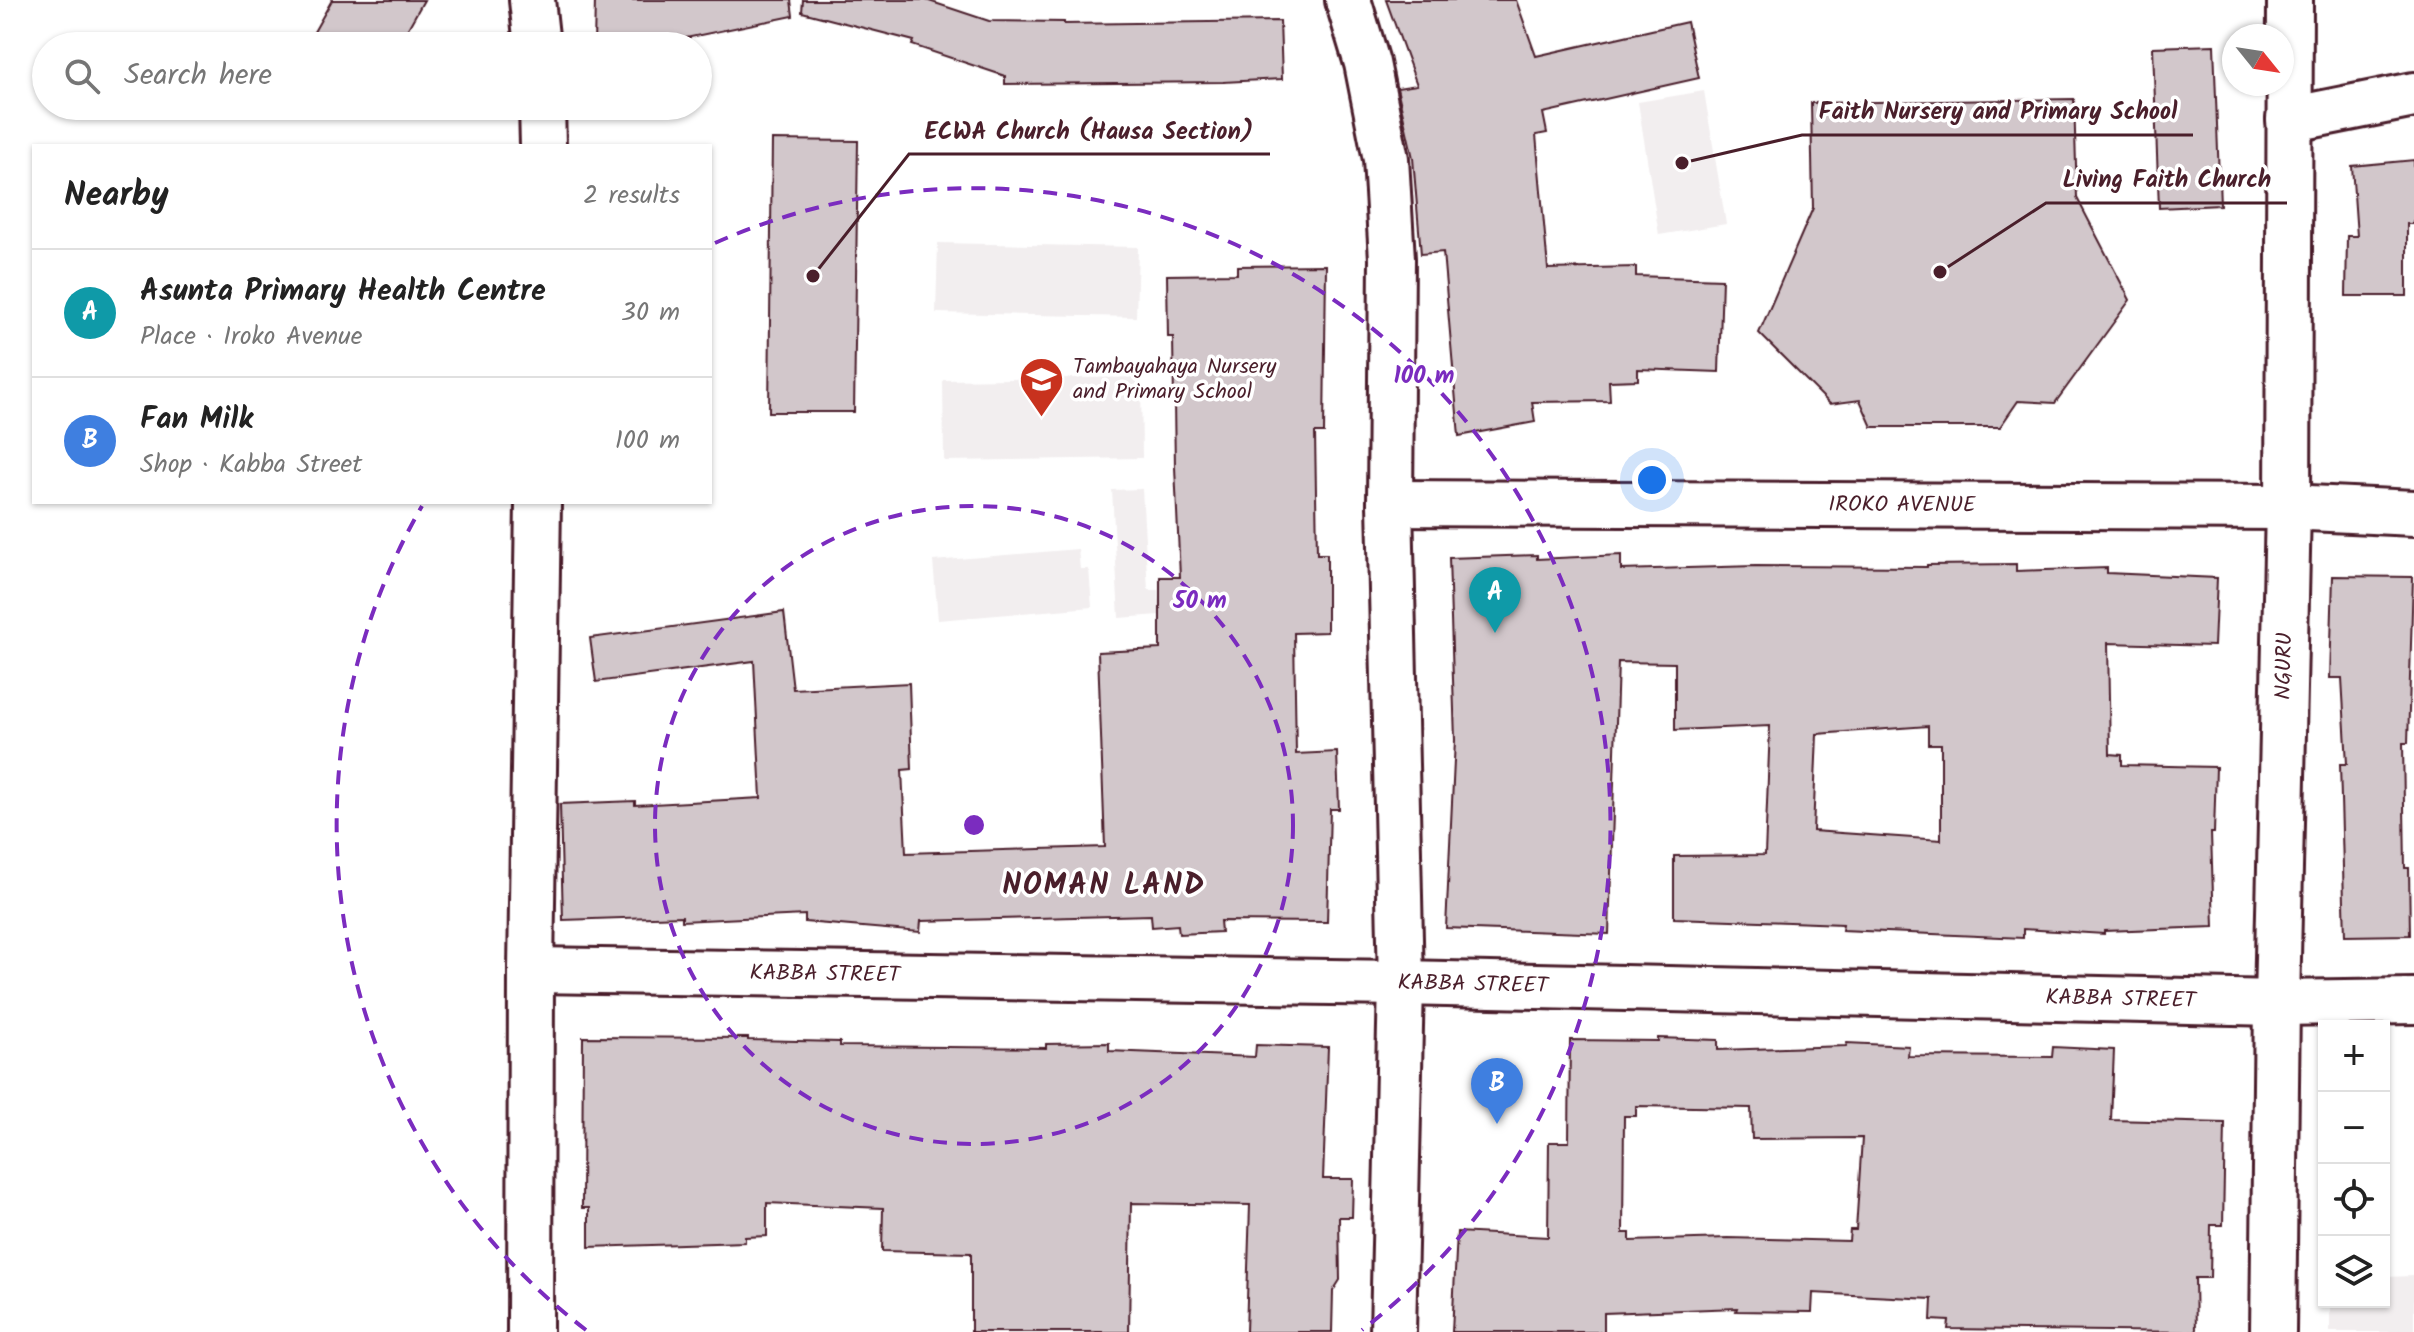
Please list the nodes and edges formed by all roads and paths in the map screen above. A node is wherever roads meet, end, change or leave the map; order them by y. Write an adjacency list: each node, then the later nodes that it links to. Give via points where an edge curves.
1 (532, 0): 4 (street)
2 (1348, 0): 9 (street, via 1386,159 1392,259)
3 (2290, 0): 7 (street, NGURU)
4 (535, 32)
5 (2414, 95): 7 (street)
6 (542, 120): 8 (street)
7 (2289, 120): 11 (street, NGURU)
8 (543, 144)
9 (1390, 503): 11 (street, IROKO AVENUE); 14 (street)
10 (538, 504): 13 (street)
11 (2288, 507): 12 (street, IROKO AVENUE); 16 (street, NGURU)
12 (2414, 513)
13 (531, 970): 14 (street, KABBA STREET); 17 (street)
14 (1401, 983): 16 (street, KABBA STREET); 18 (street)
15 (2414, 1001): 16 (street, KABBA STREET)
16 (2277, 1003): 19 (street, NGURU)
17 (530, 1332)
18 (1393, 1332)
19 (2273, 1332)

